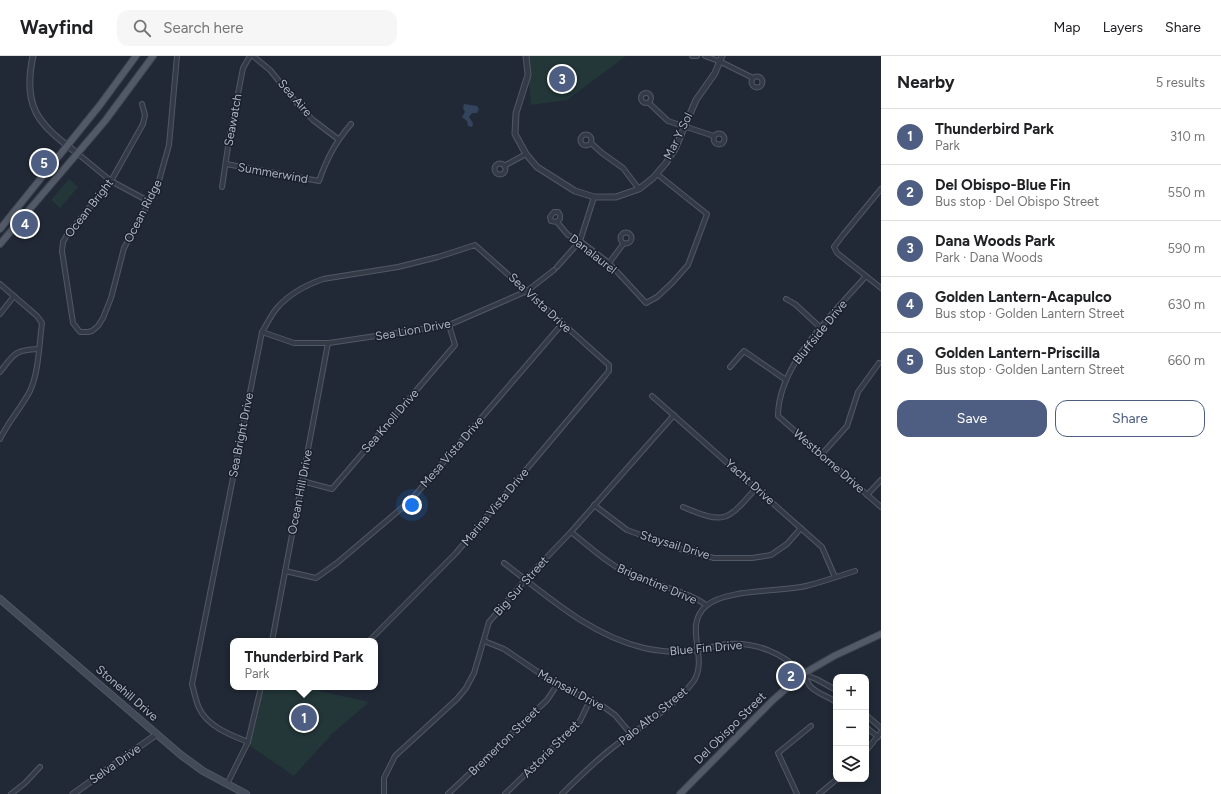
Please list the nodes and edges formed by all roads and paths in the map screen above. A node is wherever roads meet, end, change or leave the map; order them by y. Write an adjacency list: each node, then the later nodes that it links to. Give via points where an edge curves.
1 (33, 56): 21 (street, via 29,74 33,107 53,136)
2 (136, 56): 21 (main road)
3 (153, 56): 22 (main road, via 105,121)
4 (177, 56): 32 (street, Ocean Ridge, via 169,145 160,180)
5 (250, 56): 24 (street, Seawatch, via 242,68)
6 (253, 56): 19 (street, Sea Aire, via 270,70 313,120)
7 (526, 56): 23 (street, Mar Y Sol, via 528,75 516,113 515,134)
8 (692, 56): 9 (street)
9 (698, 56)
10 (705, 56): 12 (street)
11 (722, 56): 12 (street, Mar Y Sol)
12 (721, 62): 13 (street); 17 (street, Mar Y Sol, via 696,100)
13 (753, 78)
14 (649, 103): 17 (street, via 668,121)
15 (142, 104): 27 (street, Ocean Bright, via 145,115 143,124)
16 (351, 124): 19 (street)
17 (685, 126): 18 (street); 26 (street, Mar Y Sol, via 675,149)
18 (714, 136)
19 (338, 139): 24 (street, Summerwind, via 319,181)
20 (591, 143): 29 (street, via 623,168)
21 (67, 146): 22 (street); 34 (main road)
22 (77, 153): 27 (street); 37 (main road)
23 (526, 154): 25 (street); 31 (street, Mar Y Sol, via 537,167 559,181 575,191)
24 (226, 164): 28 (street, Seawatch)
25 (504, 166)
26 (657, 174): 29 (street, Mar Y Sol); 39 (street, Danalaurel, via 707,214 688,265 672,283 646,303)
27 (111, 181): 32 (street); 50 (street, Ocean Bright, via 67,235 62,251 73,323 80,332)
28 (222, 187)
29 (639, 189): 31 (street, Mar Y Sol, via 616,197)
30 (881, 189): 40 (street, via 834,248)
31 (594, 197): 35 (street, Sea Lion Drive)
32 (150, 202): 50 (street, Ocean Ridge, via 124,248 103,318 95,329)
33 (557, 222): 35 (street, Danalaurel, via 568,235)
34 (0, 229)
35 (580, 241): 39 (street, Danalaurel); 43 (street, Sea Lion Drive, via 555,269)
36 (624, 243): 39 (street)
37 (0, 244)
38 (470, 246): 43 (street, Sea Vista Drive, via 479,247); 51 (street, Sea Bright Drive, via 398,267 312,283 277,308)
39 (609, 263)
40 (866, 276): 42 (street); 49 (street, Bluffside Drive)
41 (0, 284): 44 (street)
42 (881, 288)
43 (527, 291): 47 (street, Sea Vista Drive); 48 (street, Sea Lion Drive)
44 (14, 296): 46 (street); 53 (street, via 42,323)
45 (786, 299): 49 (street)
46 (0, 314)
47 (562, 324): 55 (street, Sea Vista Drive); 74 (street, Mesa Vista Drive, via 410,501 316,578)
48 (449, 326): 52 (street, Sea Lion Drive); 65 (street, Sea Knoll Drive, via 455,345 332,488)
49 (821, 328): 58 (street, Bluffside Drive, via 797,357)
50 (88, 332)
51 (262, 332): 52 (street, Sea Lion Drive, via 294,343); 99 (street, Sea Bright Drive, via 192,684 200,710 209,721 224,732)
52 (328, 344): 65 (street, Ocean Hill Drive)
53 (38, 349): 57 (street, via 18,352); 62 (street, via 37,372 30,391)
54 (879, 364): 63 (street, via 858,392 847,426)
55 (609, 365): 82 (street, Marina Vista Drive, via 606,376 456,553)
56 (730, 367): 58 (street, via 744,351)
57 (0, 372)
58 (786, 380): 61 (street, Bluffside Drive, via 778,405)
59 (652, 396): 60 (street, Yacht Drive)
60 (674, 415): 66 (street, Yacht Drive); 68 (street, Big Sur Street)
61 (778, 416): 63 (street, Westborne Drive)
62 (0, 439)
63 (822, 454): 67 (street, Westborne Drive)
64 (881, 480): 67 (street)
65 (302, 481): 74 (street, Ocean Hill Drive)
66 (756, 488): 69 (street, via 728,516 711,517); 71 (street, Yacht Drive)
67 (867, 495): 70 (street, Westborne Drive)
68 (594, 505): 71 (street, Staysail Drive, via 627,530 714,558 771,555 787,544); 72 (street, Big Sur Street)
69 (683, 507)
70 (881, 507)
71 (801, 528): 76 (street, Yacht Drive, via 822,547)
72 (571, 532): 77 (street, Big Sur Street); 79 (street, Brigantine Drive, via 608,563 664,588 695,597)
73 (504, 564): 77 (street, Blue Fin Drive)
74 (285, 571): 81 (street, Ocean Hill Drive)
75 (855, 571): 76 (street)
76 (835, 577): 79 (street, via 805,586 723,597)
77 (525, 580): 83 (street, Big Sur Street, via 489,622); 84 (street, Blue Fin Drive, via 577,618 619,639 642,648 659,651)
78 (0, 599): 96 (main road, Stonehill Drive)
79 (706, 606): 84 (street, Palo Alto Street, via 696,621)
80 (881, 634): 85 (main road, Del Obispo Street)
81 (273, 638)
82 (372, 638)
83 (484, 641): 86 (street, Mainsail Drive, via 504,649); 104 (street, Big Sur Street, via 474,673 466,688 395,756 384,778)
84 (699, 650): 85 (street, Blue Fin Drive, via 728,644 757,646 784,658); 97 (street, Palo Alto Street, via 699,670 694,681 674,702)
85 (803, 674): 87 (street, Blue Fin Drive); 90 (street, Blue Fin Drive, via 810,686); 111 (main road, Del Obispo Street, via 773,700)
86 (557, 685): 89 (street, Mainsail Drive); 108 (street, Bremerton Street, via 547,700)
87 (833, 688)
88 (260, 690): 99 (street)
89 (590, 700): 97 (street, Mainsail Drive, via 615,715); 109 (street, Astoria Street, via 580,721)
90 (833, 700)
91 (869, 718): 93 (street)
92 (811, 726): 112 (street, via 778,753)
93 (881, 728)
94 (869, 730): 98 (street)
95 (881, 732): 98 (street)
96 (157, 734): 103 (main road, Stonehill Drive, via 198,768); 106 (street, Selva Drive)
97 (631, 734): 110 (street, Palo Alto Street, via 592,765)
98 (878, 737): 100 (street)
99 (248, 742): 103 (street)
100 (869, 748)
101 (40, 767): 105 (street)
102 (833, 782): 113 (street)
103 (227, 784): 107 (main road, Stonehill Drive)
104 (384, 792)
105 (11, 794)
106 (73, 794)
107 (246, 794)
108 (448, 794)
109 (505, 794)
110 (562, 794)
111 (680, 794)
112 (797, 794)
113 (819, 794)

